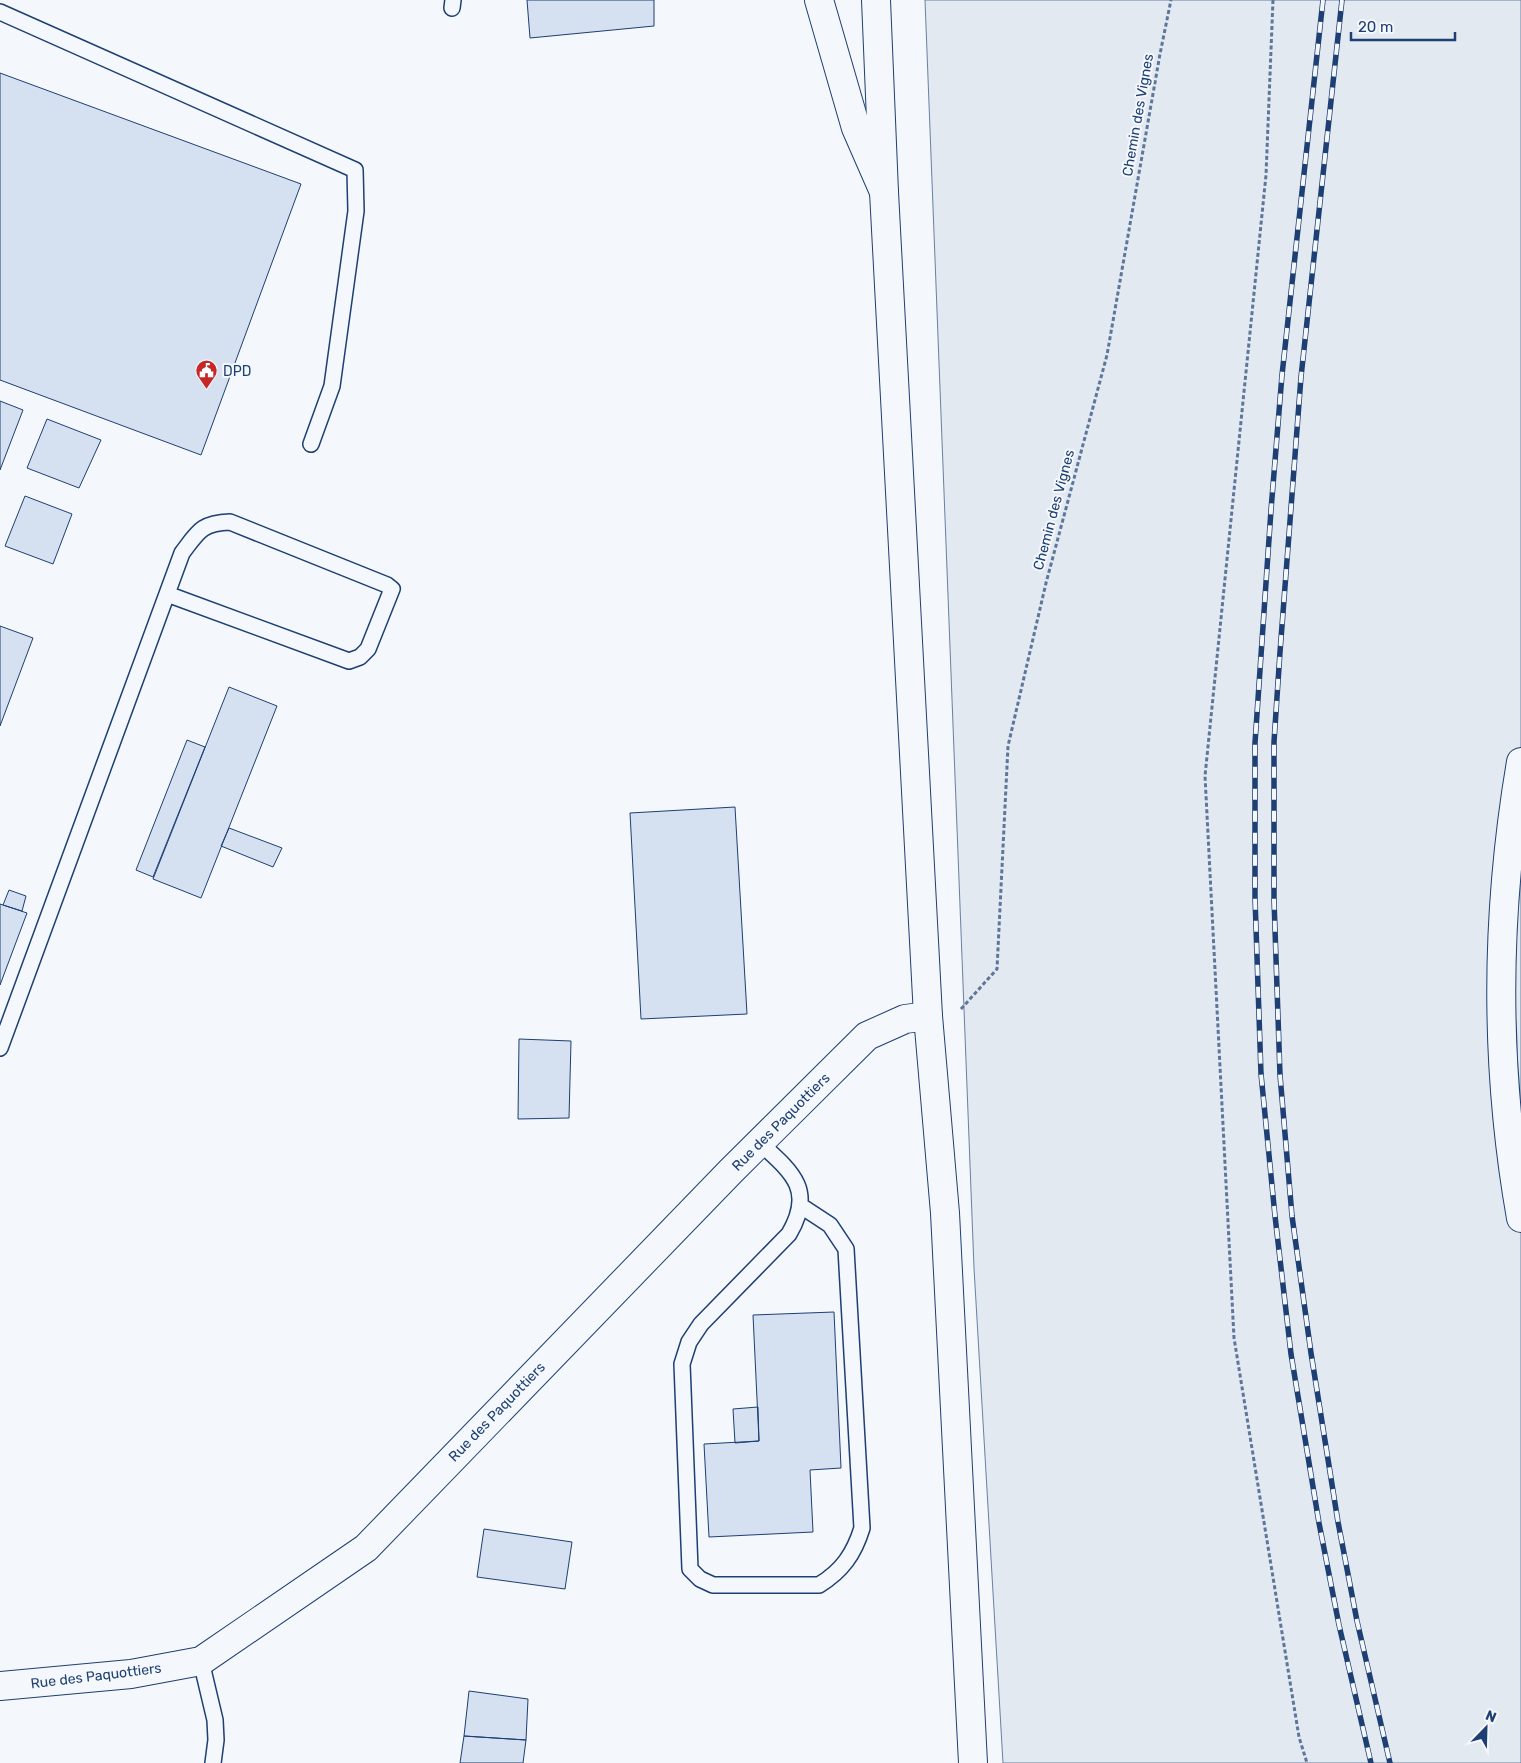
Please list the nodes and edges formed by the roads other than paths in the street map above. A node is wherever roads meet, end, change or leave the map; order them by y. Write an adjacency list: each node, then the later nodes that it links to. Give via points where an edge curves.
1 (818, 0): 4 (street, via 856,128)
2 (876, 0): 4 (street)
3 (0, 12): 5 (lane, via 355,170 356,211 332,386)
4 (884, 192): 8 (street)
5 (311, 444)
6 (167, 594): 6 (lane, via 182,553 201,529 230,522 387,585 392,590 368,649 360,657 349,660); 9 (lane)
7 (1521, 762): 12 (street, via 1506,872 1500,964 1501,1052 1511,1160)
8 (928, 1016): 10 (street, Rue des Paquottiers, via 905,1019 867,1036); 16 (street, via 945,1213)
9 (0, 1048)
10 (760, 1143): 11 (lane, via 790,1170 800,1194); 13 (street, Rue des Paquottiers, via 366,1548)
11 (801, 1206): 11 (lane, via 789,1234 701,1324 689,1342 682,1364 690,1569 713,1585 819,1585 844,1566 857,1546 862,1528 846,1249 830,1225)
12 (1521, 1218)
13 (201, 1661): 14 (street, Rue des Paquottiers, via 131,1674); 15 (lane, via 214,1720)
14 (0, 1686)
15 (213, 1763)
16 (973, 1763)

